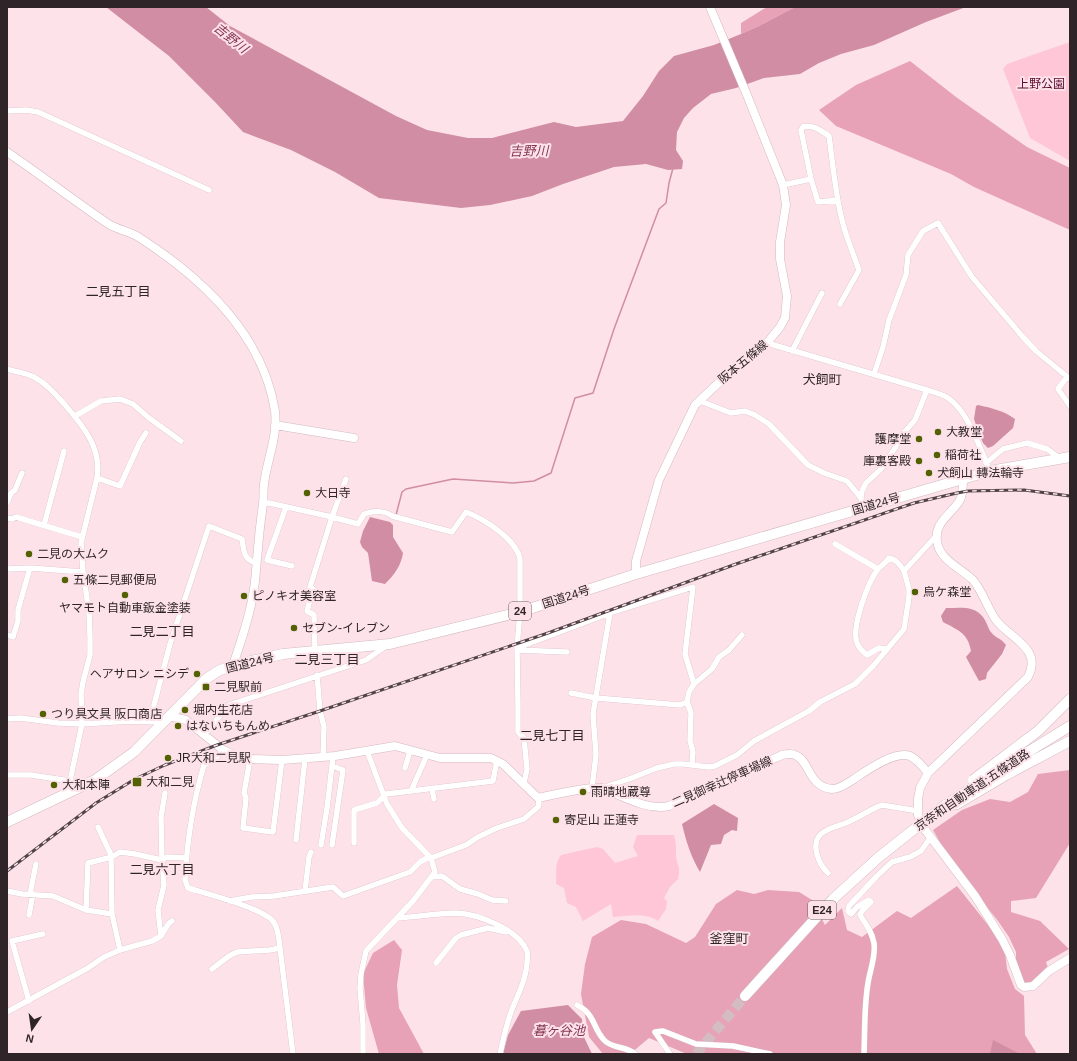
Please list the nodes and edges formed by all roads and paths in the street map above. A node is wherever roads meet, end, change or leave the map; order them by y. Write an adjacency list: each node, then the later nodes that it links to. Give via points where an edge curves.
1 (710, 7): 5 (main road, 阪本五條線)
2 (7, 111): 6 (street, via 38,112)
3 (7, 152): 19 (main road, via 109,224 138,236 181,266 206,288 243,332 256,354 272,397)
4 (811, 178): 5 (street); 7 (street, via 818,202); 7 (street, via 801,130 808,125 829,136)
5 (783, 185): 10 (main road, 阪本五條線, via 786,205 780,259 787,296 785,318)
6 (209, 190)
7 (838, 200): 9 (street, via 859,270)
8 (822, 293): 11 (street)
9 (840, 304)
10 (767, 343): 11 (street); 16 (main road, 阪本五條線, via 744,359)
11 (792, 351): 13 (street)
12 (7, 370): 18 (street, via 25,374 51,389)
13 (874, 374): 14 (street, via 889,320 906,275 908,255 923,231 938,223 977,282 1022,336); 15 (street)
14 (1068, 378): 17 (street, via 1058,389)
15 (928, 390): 25 (street, via 947,397 956,404 965,416); 31 (street, via 915,420 900,436 881,469 866,483)
16 (700, 401): 31 (street, via 731,413 745,411 755,415 769,424 808,465 847,481); 47 (main road, 阪本五條線, via 695,405 684,426 659,480 636,561)
17 (1070, 406)
18 (75, 416): 22 (street, via 100,401 120,399 132,404); 27 (street, via 93,444 99,468)
19 (275, 425): 21 (main road); 32 (main road, via 264,484)
20 (146, 433): 27 (street, via 120,486)
21 (354, 438)
22 (182, 441)
23 (64, 451): 36 (street)
24 (1066, 458): 25 (highway, 国道24号 / 24); 25 (street, via 1027,443 1003,449)
25 (988, 467): 29 (highway, 国道24号 / 24)
26 (22, 473): 30 (street)
27 (97, 478): 38 (street)
28 (346, 479): 34 (street)
29 (963, 479): 31 (highway, 国道24号 / 24); 37 (main road, via 960,499 943,520)
30 (7, 503)
31 (861, 503): 47 (highway, 国道24号 / 24)
32 (263, 504): 33 (street); 40 (main road)
33 (286, 507): 34 (street); 41 (street, via 267,560)
34 (332, 517): 48 (street, via 358,524 364,514 388,512 392,516 452,532 466,512 493,526 519,554); 55 (street, via 310,587 313,589 307,611 314,615)
35 (7, 518): 36 (street, via 12,519 16,516)
36 (44, 525): 38 (street)
37 (936, 536): 45 (street); 84 (main road, via 938,547 974,582 995,619 1024,644 1031,657 1031,668 1028,677)
38 (82, 537): 46 (street)
39 (836, 544): 44 (street)
40 (256, 562): 57 (main road, via 252,599); 65 (street, via 246,558 242,539 209,526 170,644 154,705)
41 (292, 566)
42 (30, 568): 43 (street); 46 (street); 50 (street, via 13,637)
43 (7, 569)
44 (878, 569): 45 (street, via 889,558 898,563); 54 (street, via 865,593 858,616 856,638 867,655 879,648)
45 (904, 571): 54 (street, via 909,591 904,629)
46 (83, 572): 66 (street, via 89,612 90,655 81,694)
47 (636, 574): 48 (highway, 国道24号 / 24)
48 (520, 612): 52 (highway, 国道24号 / 24); 53 (street)
49 (610, 612): 53 (street); 59 (street, via 693,587 685,654); 61 (street)
50 (7, 635)
51 (742, 635): 59 (street, via 719,657 712,669)
52 (390, 644): 55 (highway, 国道24号 / 24); 58 (street, via 366,660)
53 (517, 649): 56 (street); 87 (street, via 518,732 524,738 527,769)
54 (886, 649): 80 (street, via 855,684 754,741 737,755 715,766)
55 (315, 650): 57 (highway, 国道24号 / 24)
56 (567, 652)
57 (233, 665): 65 (highway, 国道24号 / 24, via 206,679)
58 (317, 675): 68 (street, via 229,705); 75 (street, via 324,727)
59 (694, 684): 63 (street)
60 (571, 693): 61 (street)
61 (596, 698): 63 (street, via 680,705); 88 (street, via 593,714 596,755)
62 (1070, 699): 83 (highway)
63 (687, 702): 80 (street, via 691,713)
64 (7, 719): 66 (street)
65 (162, 720): 66 (street); 68 (main road, via 186,720); 92 (highway, 国道24号 / 24, via 134,752 95,780)
66 (82, 724): 86 (street)
67 (1070, 726): 83 (highway, 京奈和自動車道;五條道路 / E24)
68 (205, 734): 70 (main road)
69 (1070, 741): 83 (highway)
70 (223, 750): 77 (main road); 108 (street, via 204,765 197,788)
71 (367, 751): 72 (main road, via 395,746); 74 (main road); 94 (street)
72 (410, 751): 73 (main road); 82 (street)
73 (427, 755): 79 (main road, via 440,758 486,757); 91 (street)
74 (333, 757): 75 (main road); 81 (street)
75 (323, 758): 76 (main road)
76 (306, 759): 78 (main road); 102 (street)
77 (250, 760): 78 (main road); 78 (street, via 244,793 246,798 243,828 273,832)
78 (282, 760)
79 (497, 760): 87 (main road); 90 (street, via 493,781)
80 (692, 765): 89 (street, via 674,764 657,768)
81 (332, 766): 104 (street); 105 (street, via 343,770)
82 (405, 768)
83 (1002, 769): 100 (highway, 京奈和自動車道;五條道路 / E24, bridge, via 944,806); 100 (highway, bridge, via 926,816)
84 (928, 773): 89 (main road, 二見御幸辻停車場線, via 915,760 902,755 873,766 843,786 832,788 815,781 803,761 790,754 782,755 661,808); 97 (main road, via 920,788)
85 (7, 775): 86 (street, via 31,775)
86 (70, 781): 92 (street)
87 (524, 783): 95 (main road)
88 (592, 788): 89 (main road, 二見御幸辻停車場線); 95 (main road, 二見御幸辻停車場線)
89 (602, 788)
90 (432, 789): 91 (street); 96 (street)
91 (411, 791): 94 (street, via 386,794)
92 (70, 792): 98 (highway, 国道24号 / 24)
93 (164, 793): 110 (street, via 161,817)
94 (383, 797): 103 (street, via 377,803 354,810); 109 (street, via 402,828)
95 (538, 798): 109 (street, via 538,806 524,819 497,828 466,845)
96 (434, 799)
97 (918, 811): 101 (main road); 112 (street, via 888,805 877,806 825,831 819,836 816,848 817,856)
98 (7, 822)
99 (98, 827): 107 (street)
100 (912, 831): 132 (highway, 京奈和自動車道;五條道路 / E24, via 833,899)
101 (930, 838): 129 (main road, via 975,896 1002,939 1021,985 1033,986 1049,971); 142 (street, via 921,851 892,862 849,906 848,911 851,914 857,907 869,900 871,902 860,915 871,932 874,944 865,1013)
102 (296, 840)
103 (354, 843)
104 (321, 845)
105 (332, 845)
106 (311, 852): 115 (street)
107 (111, 858): 110 (street, via 120,852); 119 (street, via 88,863); 120 (street)
108 (186, 858): 110 (street, via 167,857); 117 (street, via 185,880 188,888)
109 (430, 858): 113 (street, via 435,872); 115 (street, via 420,862 410,872 343,896 333,887)
110 (162, 860): 126 (street, via 164,885 158,910)
111 (36, 864): 116 (street)
112 (828, 873)
113 (432, 876): 118 (street, via 442,876 460,890 492,900); 122 (street)
114 (7, 891): 116 (street)
115 (305, 891): 117 (street)
116 (32, 894): 119 (street, via 53,896); 121 (street)
117 (229, 901): 127 (street, via 251,908 273,921)
118 (506, 901)
119 (86, 910): 120 (street)
120 (112, 914): 128 (street)
121 (29, 915)
122 (398, 918): 124 (street, via 457,913 493,923); 137 (street, via 366,951 360,988)
123 (172, 921): 126 (street)
124 (510, 932): 130 (street, via 488,928 461,935); 138 (street, via 527,952 527,964 522,988 510,1014)
125 (43, 934): 133 (street, via 12,941)
126 (161, 936): 128 (street)
127 (280, 948): 131 (street, via 237,952); 136 (street)
128 (120, 950): 133 (street)
129 (1070, 958)
130 (436, 963)
131 (212, 970)
132 (745, 996)
133 (29, 1000): 135 (street)
134 (577, 1005): 139 (street, via 586,1010 604,1040)
135 (7, 1012)
136 (293, 1054)
137 (363, 1054)
138 (500, 1054)
139 (635, 1054)
140 (670, 1054): 141 (street, via 655,1032 663,1031 696,1044 733,1046)
141 (770, 1054)
142 (864, 1054)

